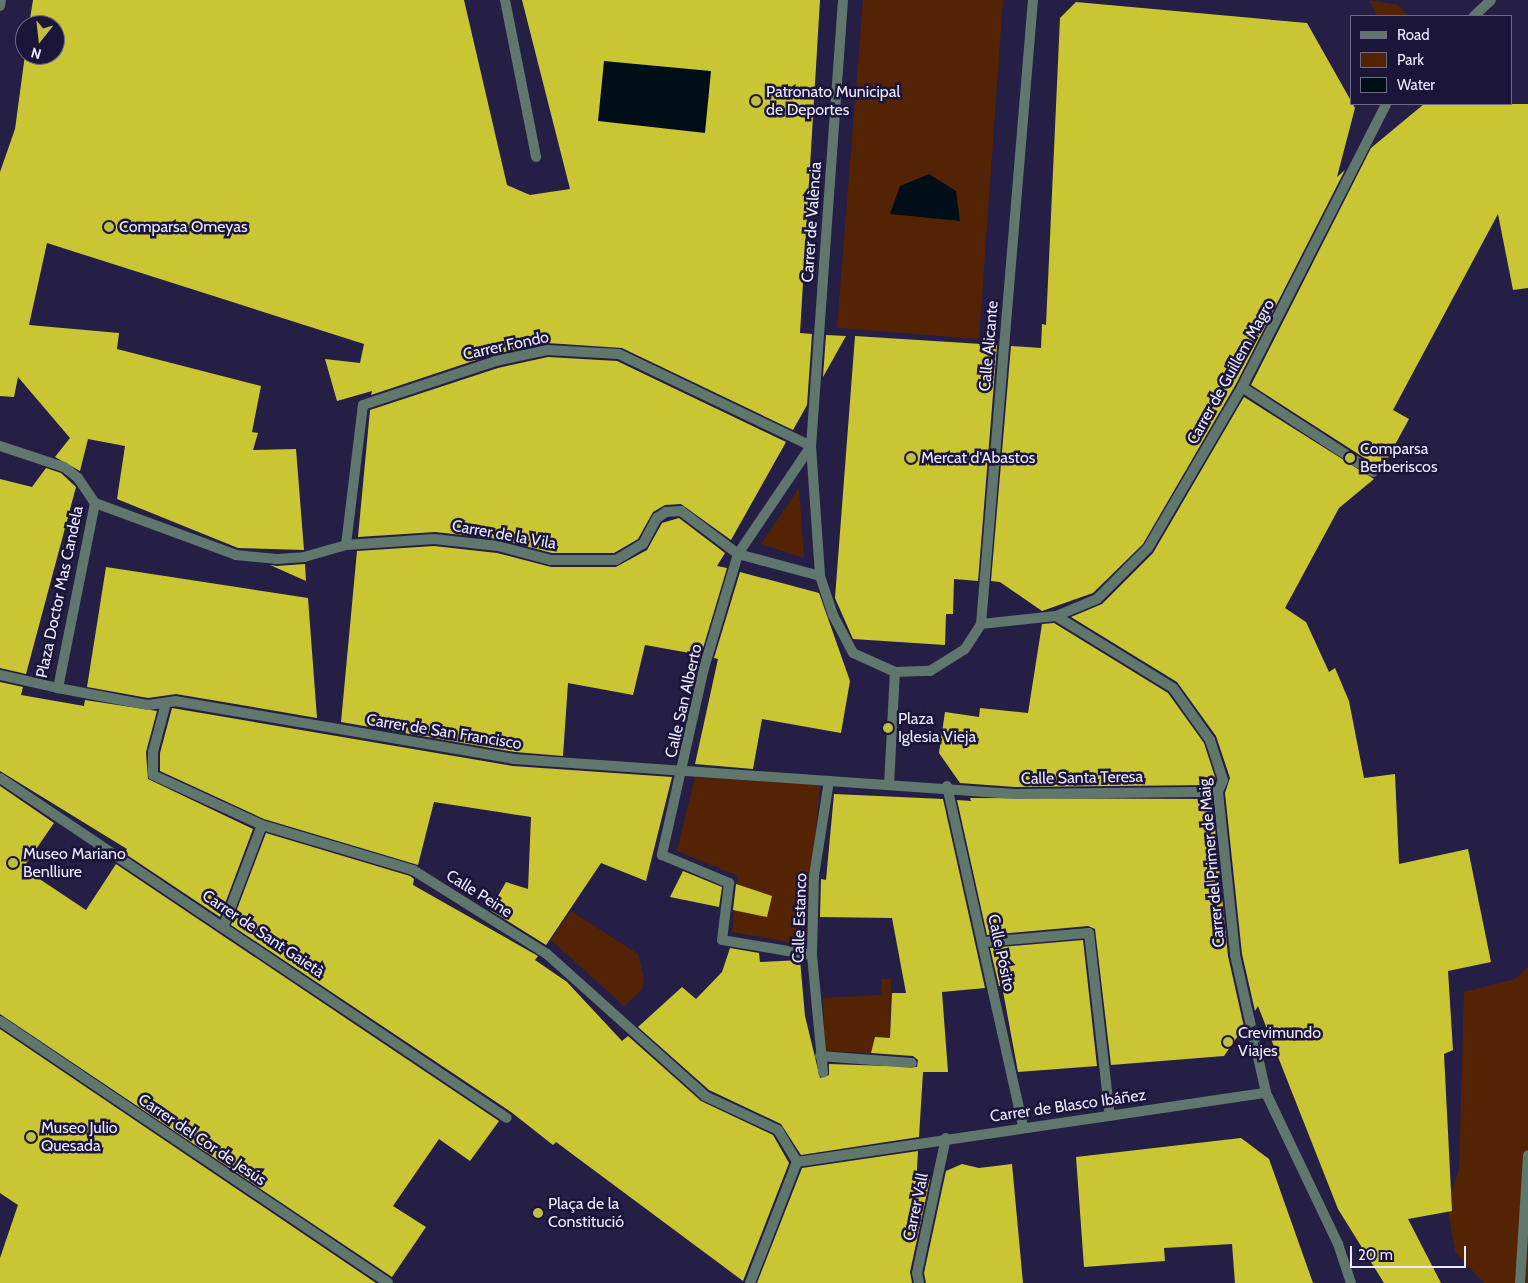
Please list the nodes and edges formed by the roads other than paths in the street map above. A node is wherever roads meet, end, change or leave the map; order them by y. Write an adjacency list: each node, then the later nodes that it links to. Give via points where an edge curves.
1 (1, 0): 6 (street)
2 (505, 0): 9 (street)
3 (844, 0): 12 (street, Carrer de València)
4 (1033, 0): 19 (street, Calle Alicante)
5 (1491, 0): 7 (street)
6 (0, 6)
7 (1475, 15)
8 (1385, 105): 10 (street, Carrer de Guillem Magro)
9 (536, 157)
10 (1242, 387): 13 (street); 18 (street, Carrer de Guillem Magro, via 1148,548 1097,599)
11 (0, 446): 14 (street, Plaza Doctor Mas Candela, via 64,467 78,478)
12 (811, 446): 15 (street, Carrer Fondo, via 619,354 547,350 513,357 452,373 363,405); 16 (street, Carrer de València); 17 (street, Carrer de València)
13 (1373, 472)
14 (95, 503): 15 (street, Carrer de la Vila, via 245,556 304,558); 22 (street, Plaza Doctor Mas Candela)
15 (346, 545): 16 (street, Carrer de la Vila, via 466,541 551,560 616,560 643,544 657,518 666,512 681,511)
16 (738, 554): 17 (street, Carrer de la Vila); 24 (street, Calle San Alberto, via 704,668)
17 (820, 576): 20 (street, Carrer de València, via 833,616 853,653)
18 (1056, 616): 19 (street, Carrer de Guillem Magro); 29 (street, Carrer del Primer de Maig, via 1173,688 1210,740 1223,780)
19 (981, 624): 20 (street, Calle Alicante, via 966,649 930,671)
20 (895, 672): 27 (street)
21 (0, 675): 22 (street, Plaza Doctor Mas Candela)
22 (58, 688): 23 (street, Carrer de San Francisco, via 148,705)
23 (166, 703): 24 (street, Carrer de San Francisco, via 175,701 514,758); 30 (street, Calle Peine, via 153,752 154,775)
24 (684, 769): 26 (street, Carrer de San Francisco); 33 (street, Calle San Alberto, via 662,855 729,883 722,940)
25 (0, 778): 31 (street, Carrer de Sant Gaietà)
26 (829, 780): 27 (street, Carrer de San Francisco); 33 (street, Calle Estanco, via 814,876)
27 (890, 785): 28 (street, Calle Santa Teresa)
28 (947, 786): 29 (street, Calle Santa Teresa, via 1015,794); 32 (street, Calle Pósito)
29 (1218, 792): 38 (street, Carrer del Primer de Maig, via 1235,955)
30 (262, 825): 31 (street); 44 (street, Calle Peine, via 413,870 548,954 705,1096 778,1130)
31 (224, 925): 40 (street, Carrer de Sant Gaietà)
32 (984, 942): 39 (street, via 1089,933); 41 (street, Calle Pósito)
33 (812, 955): 35 (street, Calle Estanco)
34 (0, 1021): 45 (street, Carrer del Cor de Jesús)
35 (820, 1056): 36 (street); 37 (street, Calle Estanco)
36 (912, 1063)
37 (823, 1072)
38 (1266, 1093): 39 (street, Carrer de Blasco Ibáñez); 48 (street, via 1338,1244)
39 (1110, 1116): 41 (street, Carrer de Blasco Ibáñez)
40 (507, 1118)
41 (1023, 1127): 42 (street, Carrer de Blasco Ibáñez)
42 (946, 1138): 44 (street, Carrer de Blasco Ibáñez); 47 (street, Carrer Vall, via 917,1273)
43 (1528, 1155): 49 (street)
44 (797, 1162): 46 (street)
45 (388, 1283)
46 (750, 1283)
47 (919, 1283)
48 (1351, 1283)
49 (1520, 1283)

